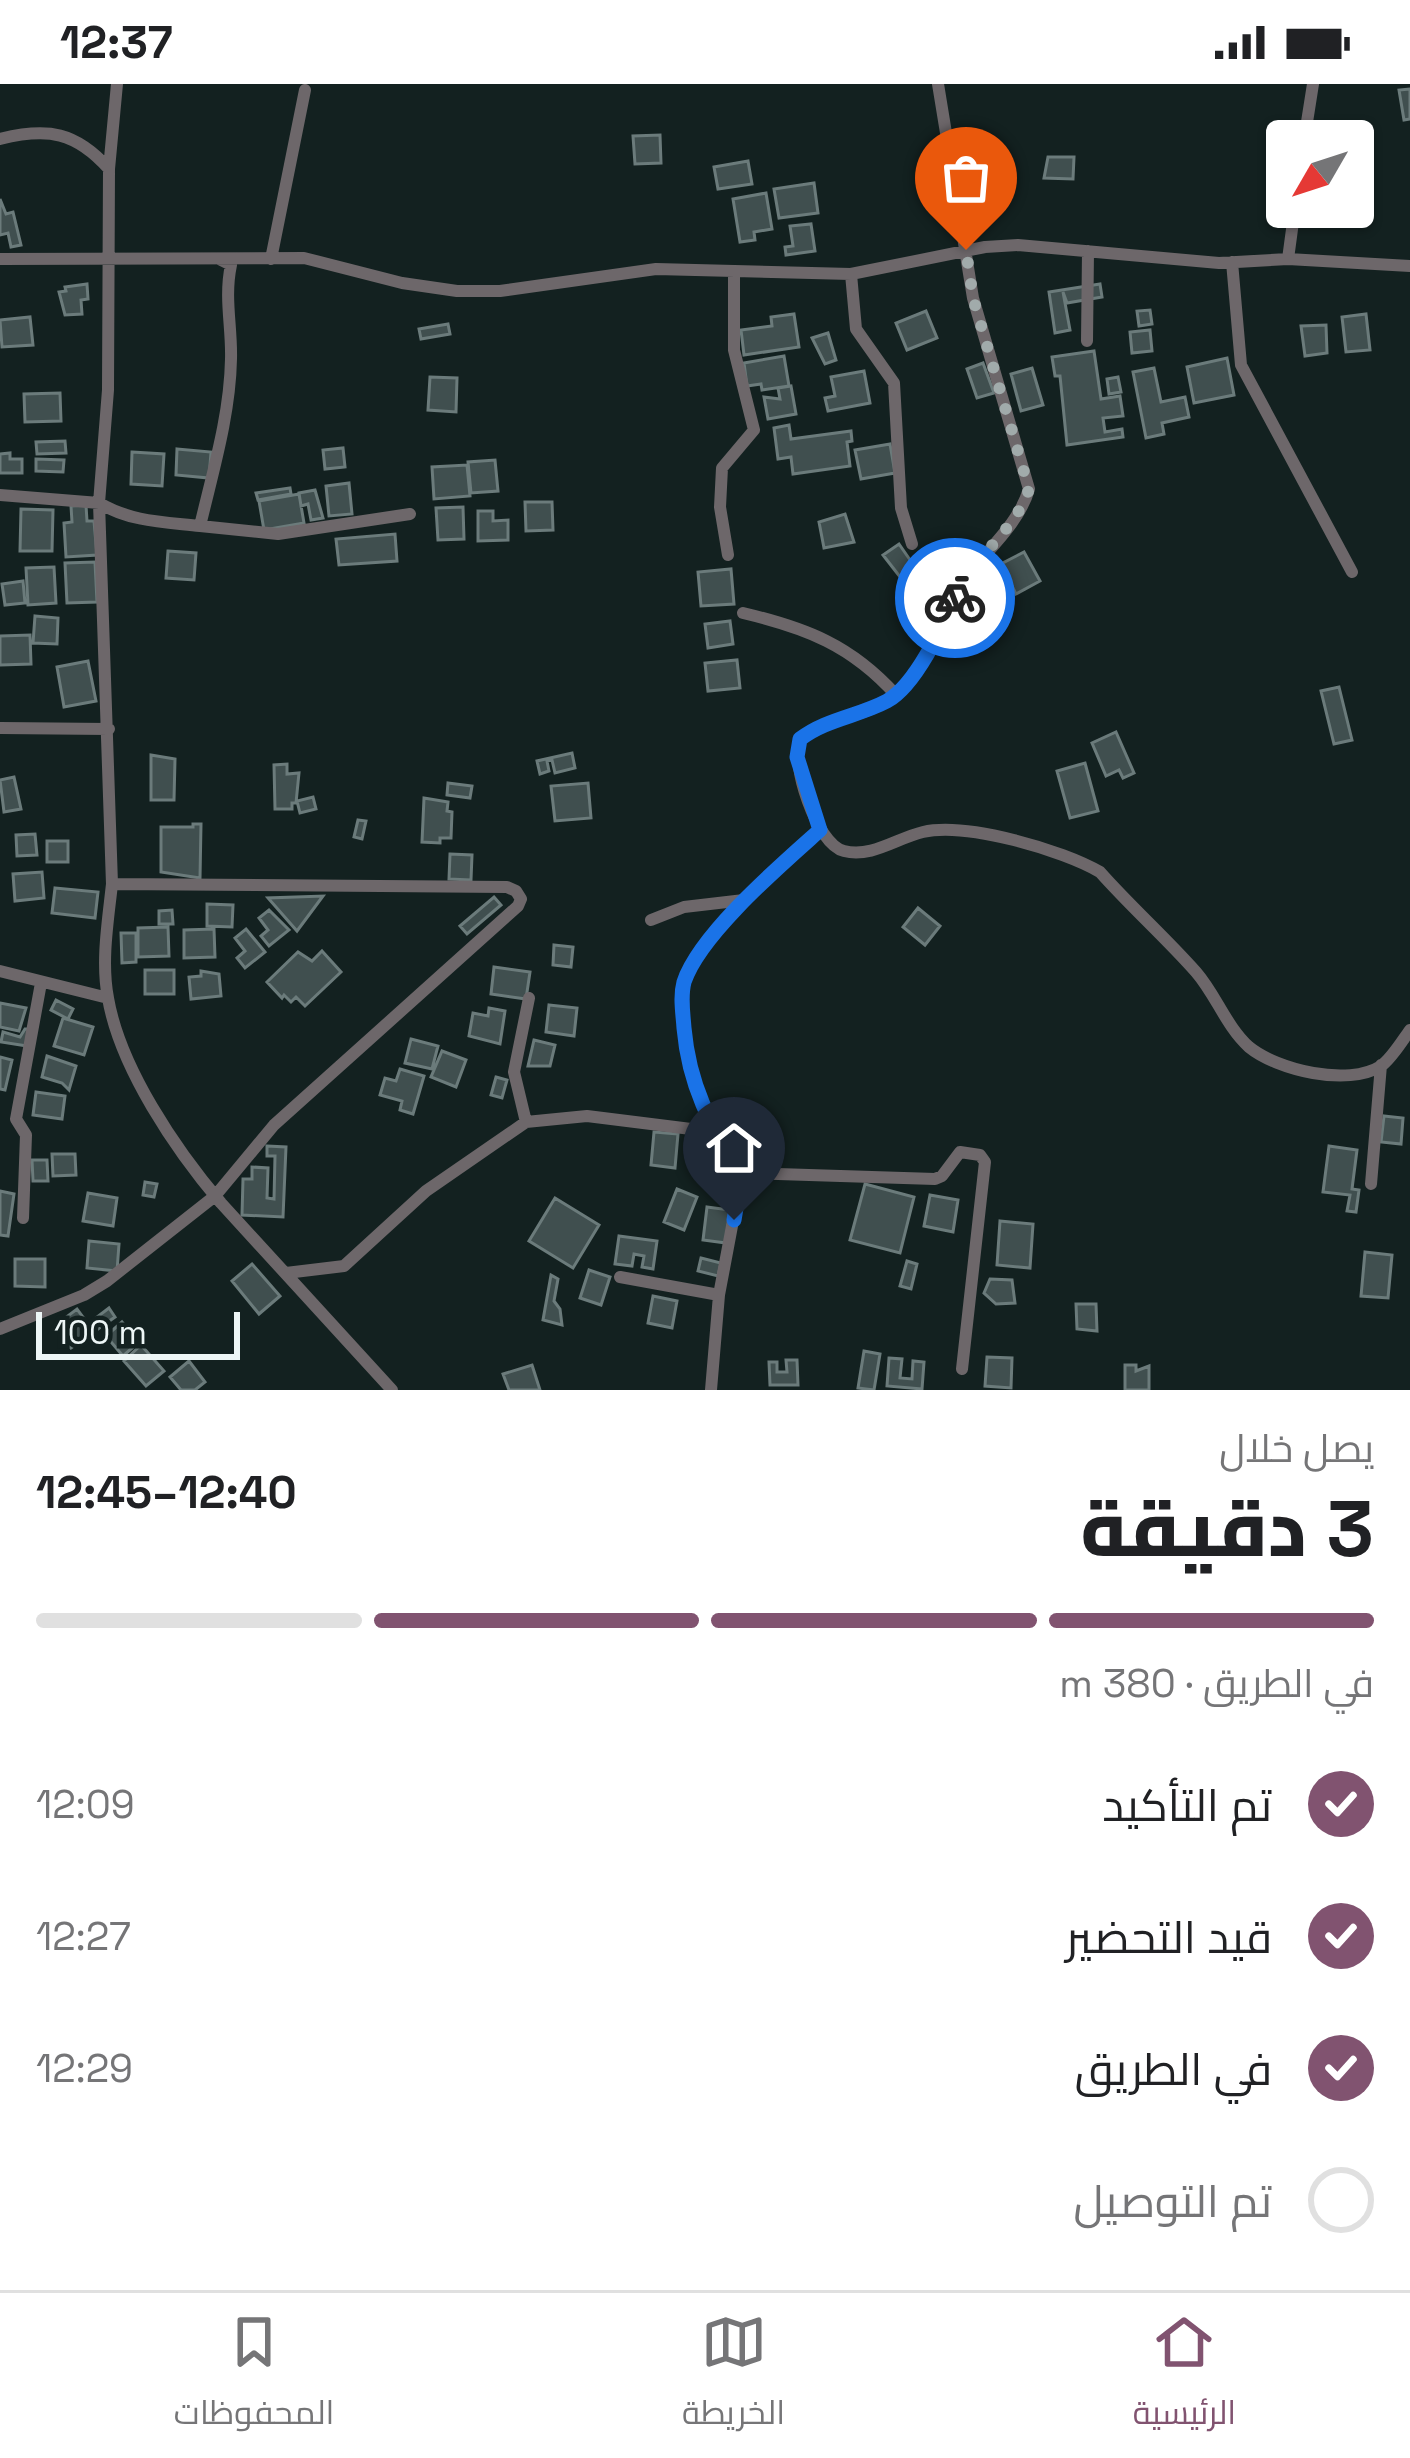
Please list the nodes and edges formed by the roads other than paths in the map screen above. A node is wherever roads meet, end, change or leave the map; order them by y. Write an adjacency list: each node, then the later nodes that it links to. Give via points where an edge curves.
1 (117, 84): 7 (street)
2 (938, 84): 9 (street)
3 (1313, 84): 5 (street)
4 (305, 90): 13 (street)
5 (1307, 120)
6 (0, 139): 7 (street, via 52,133 90,147)
7 (110, 169): 15 (street)
8 (1292, 228): 14 (street)
9 (966, 250): 10 (street); 19 (street); 29 (street, via 1029,489)
10 (1088, 251): 16 (street); 20 (street)
11 (218, 258): 13 (street); 15 (street); 24 (street, via 231,265 231,356)
12 (0, 259): 15 (street)
13 (271, 259): 18 (street, via 304,258 457,291 656,269)
14 (1288, 259): 16 (street); 17 (street)
15 (109, 261): 22 (street)
16 (1232, 262): 27 (street, via 1241,365)
17 (1410, 266)
18 (734, 272): 19 (street); 26 (street, via 734,350 754,430 722,468)
19 (850, 274): 25 (street, via 856,329 893,383 901,508)
20 (1087, 341)
21 (0, 495): 22 (street)
22 (99, 503): 24 (street, via 140,520); 31 (street)
23 (410, 514): 24 (street, via 278,534)
24 (200, 526)
25 (912, 544)
26 (728, 555)
27 (1352, 572)
28 (742, 613): 29 (street, via 818,634 874,670)
29 (896, 695): 32 (street, via 797,744)
30 (0, 728): 31 (street)
31 (109, 729): 33 (street)
32 (820, 830): 34 (street); 41 (street, via 850,852 926,831 963,830 1082,862 1196,971 1252,1049 1325,1076)
33 (112, 884): 38 (street); 46 (street, via 507,886 521,898 274,1125)
34 (743, 900): 35 (street); 43 (street, via 693,964 682,992 687,1062)
35 (651, 920)
36 (0, 971): 37 (street)
37 (40, 982): 38 (street); 47 (street, via 16,1119 26,1135)
38 (108, 998): 46 (street, via 141,1084)
39 (529, 998): 42 (street, via 514,1072)
40 (1410, 1030): 41 (street)
41 (1381, 1066): 45 (street)
42 (526, 1122): 43 (street, via 587,1116); 48 (street, via 426,1191 344,1266)
43 (715, 1132): 44 (street)
44 (742, 1173): 50 (street); 52 (street, via 935,1179 960,1152 980,1155)
45 (1371, 1184)
46 (215, 1196): 48 (street); 51 (street, via 107,1281)
47 (23, 1218)
48 (286, 1273): 53 (street)
49 (620, 1276): 50 (street)
50 (719, 1295): 54 (street)
51 (0, 1330)
52 (962, 1369)
53 (392, 1390)
54 (711, 1390)

